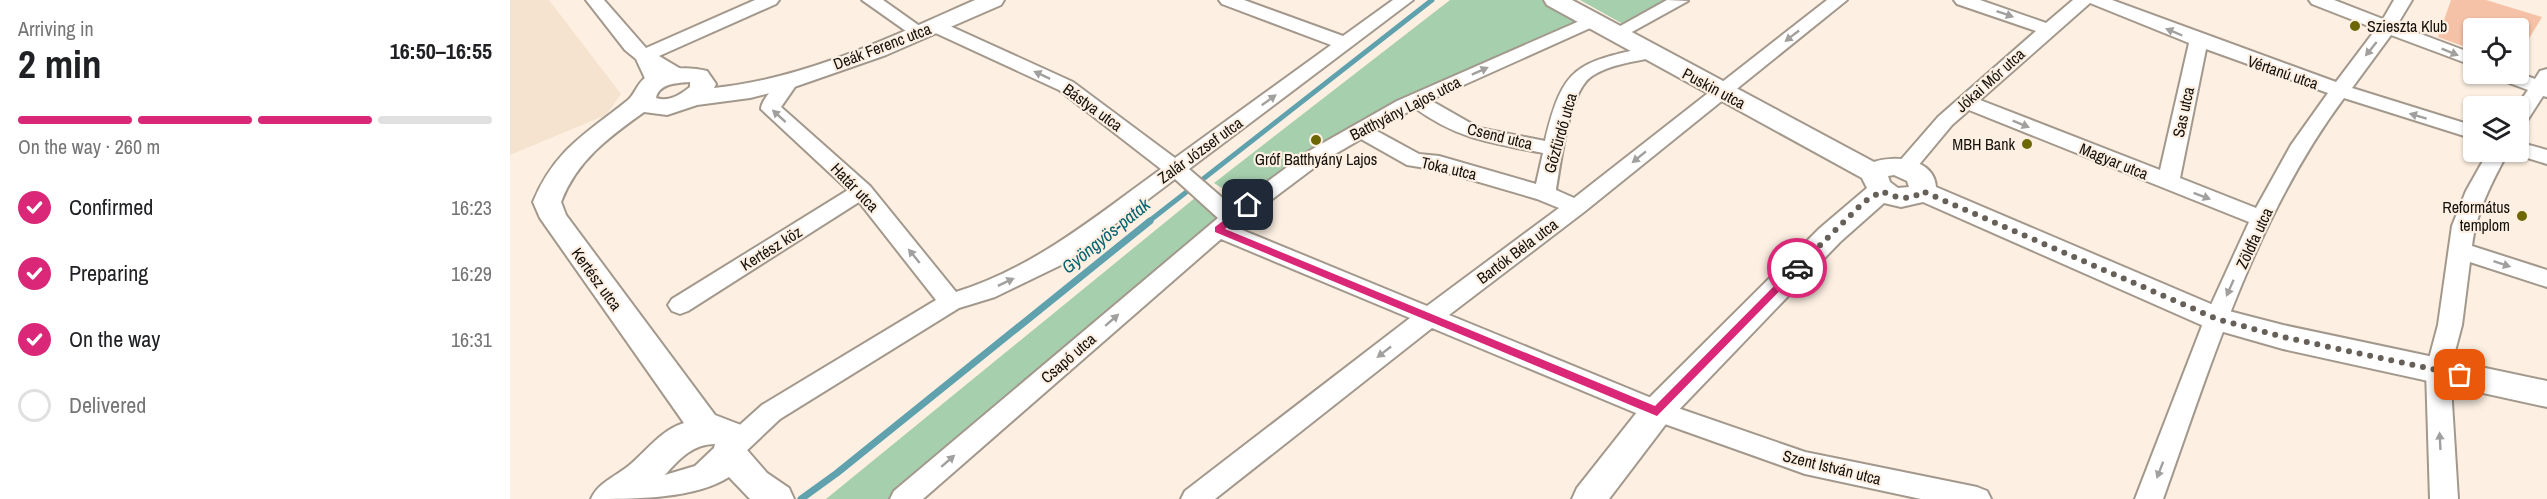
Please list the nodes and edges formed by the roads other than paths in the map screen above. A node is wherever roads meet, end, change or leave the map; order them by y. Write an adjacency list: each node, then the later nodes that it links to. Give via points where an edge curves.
1 (595, 0): 23 (street)
2 (770, 0): 23 (street)
3 (871, 0): 17 (street, Bástya utca)
4 (993, 0): 17 (street, Deák Ferenc utca)
5 (1229, 0): 21 (street)
6 (1404, 0): 21 (street, Zalár József utca)
7 (1555, 0): 15 (street, Puskin utca)
8 (1838, 0): 30 (street, Bartók Béla utca, one-way to 30)
9 (1963, 0): 18 (street, one-way to 18)
10 (2083, 0): 18 (street, Jókai Mór utca)
11 (2097, 0): 20 (street, Vértanú utca, one-way to 11)
12 (2318, 0): 16 (street)
13 (2403, 0): 16 (street, Zöldfa utca)
14 (1679, 1): 19 (street)
15 (1591, 21): 19 (street, Puskin utca); 32 (street, Batthyány Lajos utca, one-way to 15)
16 (2388, 27): 24 (street, one-way to 24); 29 (street, Zöldfa utca, one-way to 29)
17 (927, 29): 26 (street, Deák Ferenc utca); 41 (street, Bástya utca, one-way to 17, via 1066,86)
18 (2047, 29): 33 (street, Jókai Mór utca)
19 (1615, 34): 22 (street, Puskin utca)
20 (2198, 42): 29 (street, Vértanú utca); 44 (street, Sas utca)
21 (1346, 44): 41 (street, Zalár József utca, one-way to 21)
22 (1648, 52): 30 (street, Puskin utca); 37 (street, Gőzfürdő utca, via 1595,68 1578,78)
23 (644, 56): 27 (street); 31 (street)
24 (2463, 58)
25 (2529, 81): 28 (street)
26 (779, 83): 27 (street); 45 (street, Határ utca, one-way to 26, via 771,109 771,103 782,93)
27 (692, 85): 31 (street, Kertész utca)
28 (2545, 85): 34 (street)
29 (2337, 91): 36 (street, Vértanú utca, one-way to 29); 48 (street, Zöldfa utca, via 2301,145)
30 (1720, 92): 43 (street, Puskin utca); 47 (street, Bartók Béla utca, one-way to 47)
31 (653, 97): 57 (street, Kertész utca, via 563,167 547,202)
32 (1417, 100): 35 (street, Batthyány Lajos utca); 37 (street, Csend utca, via 1473,133)
33 (1967, 102): 42 (street, Jókai Mór utca, via 1945,121); 44 (street, Magyar utca, one-way to 44)
34 (2529, 106)
35 (1359, 130): 46 (street, Toka utca, via 1414,160 1439,163); 49 (street, Batthyány Lajos utca, via 1316,156)
36 (2463, 131)
37 (1554, 149): 46 (street, Gőzfürdő utca)
38 (2529, 151): 39 (street)
39 (2547, 157)
40 (2493, 162): 50 (street, via 2463,226)
41 (1178, 171): 49 (street, Bástya utca, via 1209,197); 52 (street, Zalár József utca, one-way to 41, via 987,291 1053,260)
42 (1914, 179): 43 (street, Puskin utca, via 1914,196 1902,198); 55 (street)
43 (1879, 182): 59 (street, via 1864,202)
44 (2168, 183): 48 (street, Magyar utca, one-way to 48)
45 (862, 191): 52 (street, Határ utca, one-way to 45); 53 (street, Kertész köz)
46 (1545, 194): 47 (street, Gőzfürdő utca)
47 (1576, 207): 54 (street, Bartók Béla utca)
48 (2261, 218): 55 (street, Zöldfa utca, one-way to 55)
49 (1225, 224): 54 (street, Szent István utca); 66 (street, Csapó utca, one-way to 49)
50 (2458, 250): 51 (street, one-way to 51); 56 (street, via 2450,325)
51 (2547, 279)
52 (951, 302): 60 (street, Zalár József utca)
53 (680, 305)
54 (1430, 316): 59 (street, Szent István utca); 67 (street, Bartók Béla utca, one-way to 67)
55 (2217, 319): 56 (street); 70 (street, Zöldfa utca, one-way to 70)
56 (2438, 370): 58 (street); 71 (street, one-way to 56)
57 (674, 385): 60 (street, Kertész utca); 61 (street)
58 (2547, 394)
59 (1657, 411): 63 (street, Szent István utca, via 1805,463); 68 (street)
60 (723, 441): 61 (street, via 716,470); 61 (street, via 688,435); 62 (street, Kertész utca)
61 (675, 468): 62 (street); 64 (street); 65 (street)
62 (766, 491)
63 (1909, 493): 69 (street, Szent István utca)
64 (608, 499)
65 (634, 499)
66 (904, 499)
67 (1195, 499)
68 (1589, 499)
69 (1977, 499)
70 (2149, 499)
71 (2444, 499)

